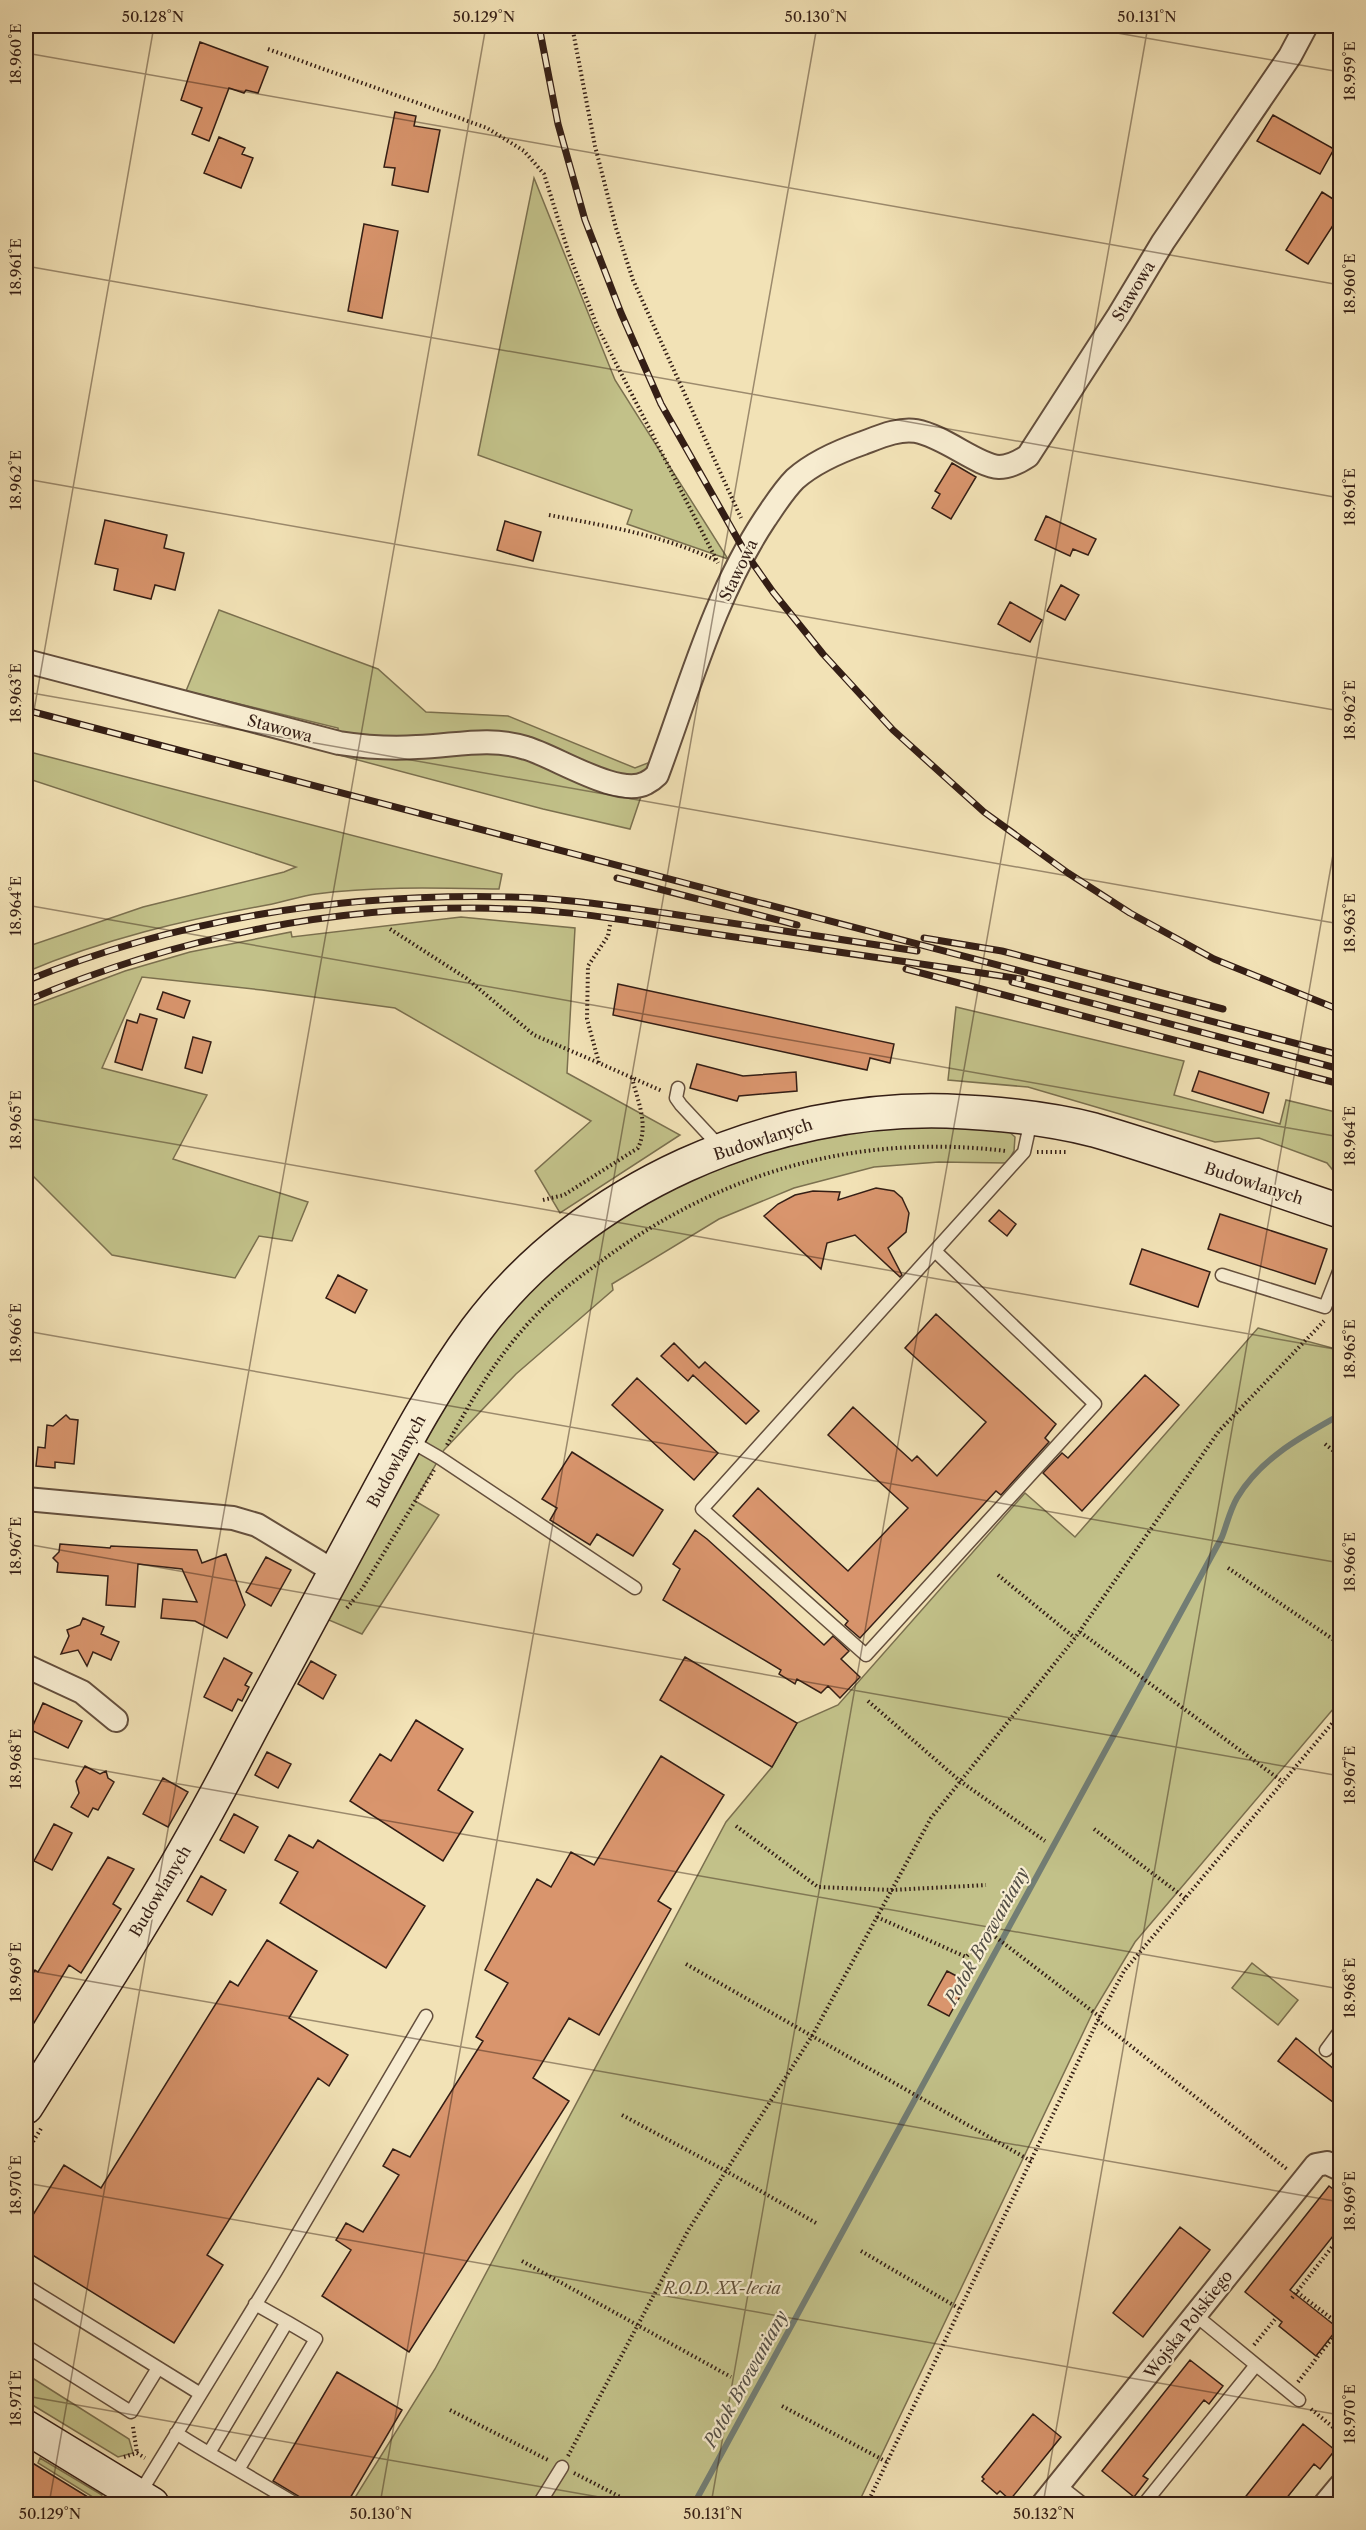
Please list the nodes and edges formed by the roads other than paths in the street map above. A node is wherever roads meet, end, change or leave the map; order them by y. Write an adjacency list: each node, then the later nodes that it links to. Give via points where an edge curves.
1 (1306, 26): 2 (street, Stawowa, via 1028,456 1000,467 913,430 846,450 799,476 782,494 732,577 657,775 645,784 622,786 529,748 491,741 417,747 339,743)
2 (26, 661)
3 (677, 1093): 5 (lane)
4 (1031, 1119): 5 (street, Budowlanych, via 945,1111 897,1112 818,1121); 6 (street, Budowlanych, via 1090,1129); 7 (lane, via 1024,1152)
5 (722, 1150): 10 (street, Budowlanych, via 656,1179 606,1210 527,1274 479,1326)
6 (1341, 1211)
7 (936, 1252): 7 (lane, via 702,1509 866,1656 1095,1404)
8 (1341, 1269): 9 (lane, via 1325,1307)
9 (1222, 1275)
10 (407, 1439): 12 (street, Budowlanych); 13 (lane)
11 (26, 1499): 12 (street, via 233,1518 257,1525)
12 (335, 1572): 19 (street, Budowlanych, via 195,1834)
13 (635, 1588)
14 (26, 1666): 15 (street, via 82,1692)
15 (116, 1720)
16 (426, 2016): 22 (lane)
17 (1341, 2031): 18 (lane)
18 (1326, 2050)
19 (26, 2108)
20 (1341, 2169): 23 (street, Wojska Polskiego, via 1319,2164)
21 (26, 2286): 27 (lane)
22 (255, 2304): 24 (lane); 28 (lane)
23 (1194, 2314): 26 (lane); 35 (street, Wojska Polskiego)
24 (287, 2322): 32 (lane); 34 (lane, via 316,2339)
25 (26, 2346): 27 (lane, via 131,2412)
26 (1256, 2365): 29 (lane); 42 (lane)
27 (158, 2368): 28 (lane)
28 (199, 2393): 31 (lane)
29 (1297, 2399)
30 (26, 2427): 37 (street)
31 (176, 2433): 32 (lane); 37 (lane)
32 (209, 2453): 34 (lane)
33 (562, 2467): 39 (lane)
34 (238, 2470): 38 (lane)
35 (1060, 2486): 40 (street, Wojska Polskiego); 41 (lane)
36 (1341, 2486): 43 (street)
37 (145, 2500)
38 (296, 2505)
39 (539, 2505)
40 (1043, 2505)
41 (1083, 2505)
42 (1144, 2505)
43 (1325, 2505)

